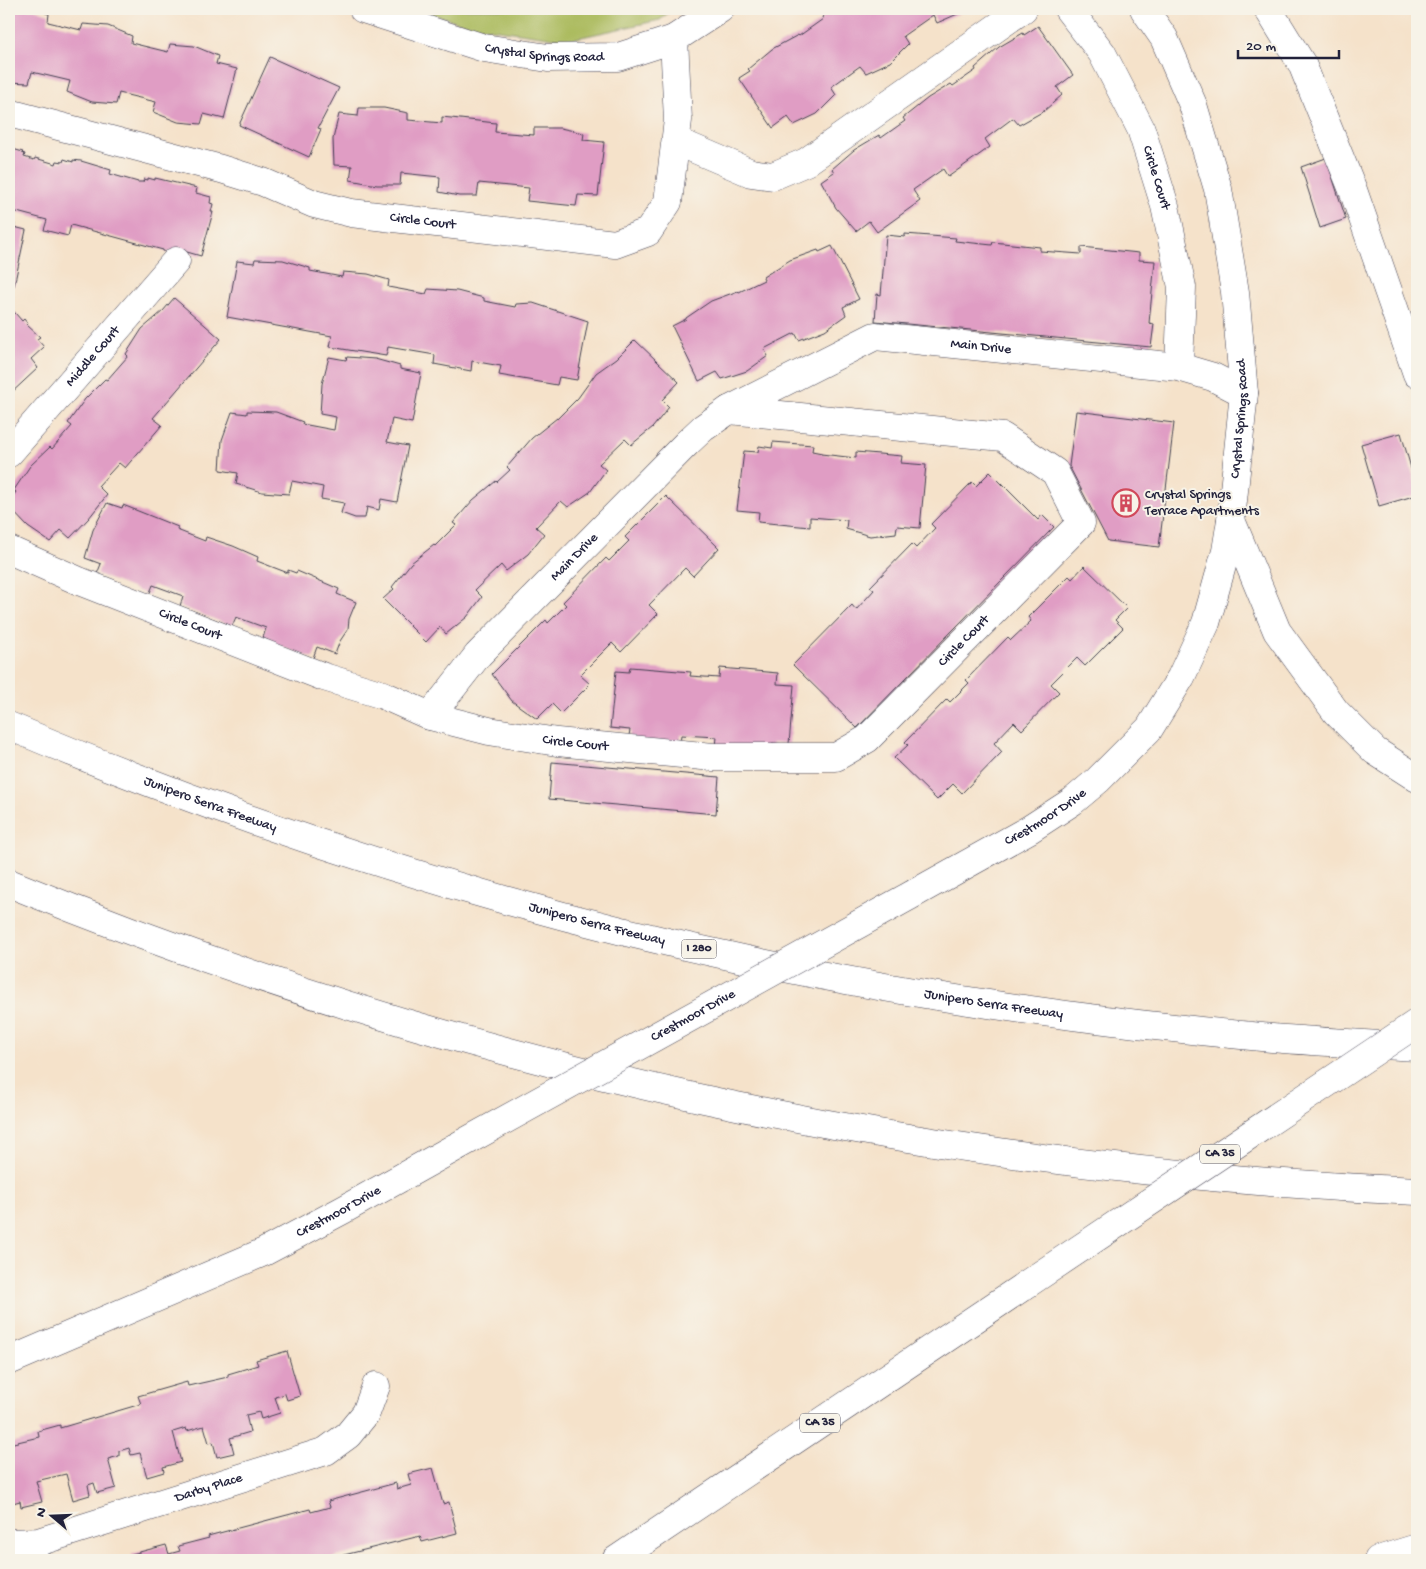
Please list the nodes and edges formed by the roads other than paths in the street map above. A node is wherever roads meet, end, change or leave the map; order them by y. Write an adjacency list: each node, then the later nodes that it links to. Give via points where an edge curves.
1 (363, 9): 7 (main road, Crystal Springs Road, via 484,48 548,58 618,57)
2 (720, 9): 7 (main road, Crystal Springs Road)
3 (1023, 9): 9 (main road, via 806,162 772,176 751,173)
4 (1068, 9): 11 (main road, Circle Court, via 1102,52 1132,112 1165,206 1182,287)
5 (1144, 9): 13 (main road, Crystal Springs Road, via 1164,38 1193,106 1218,189 1235,292)
6 (1268, 9): 12 (main road, via 1302,64 1353,190)
7 (674, 39): 9 (main road, Circle Court)
8 (9, 113): 9 (main road, Circle Court, via 221,169 263,182 314,204 351,213 615,244 648,232 668,202)
9 (676, 142)
10 (176, 261): 15 (main road, Middle Court)
11 (1179, 367): 13 (main road, Main Drive, via 1213,377); 14 (main road, Main Drive, via 876,336)
12 (1417, 374)
13 (1244, 392): 16 (main road, Crystal Springs Road)
14 (730, 410): 18 (main road, Main Drive, via 687,443 478,655); 18 (main road, Circle Court, via 1003,437 1055,472 1081,523 867,739 836,756 713,757 557,742 489,731)
15 (9, 453)
16 (1231, 520): 20 (main road, Crystal Springs Road, via 1283,640 1336,712 1375,751); 25 (main road, Crestmoor Drive, bridge, via 1206,623 1181,677 1149,729 1098,780 1066,806 330,1218 264,1252)
17 (9, 550): 18 (main road, Circle Court, via 88,584 324,677 383,695)
18 (430, 716)
19 (9, 726): 23 (main road, Junipero Serra Freeway / I 280, via 190,798 340,850 506,900 689,947 831,977 980,1003 1127,1023 1276,1038)
20 (1417, 778)
21 (9, 883): 24 (main road, via 317,995 504,1050 698,1097 938,1143 1084,1163 1308,1186)
22 (1417, 1023): 29 (main road, CA 35, bridge)
23 (1417, 1047)
24 (1417, 1191)
25 (9, 1361)
26 (376, 1386): 27 (main road, Darby Place, via 366,1413 348,1435 326,1451 38,1542)
27 (9, 1543)
28 (1417, 1548): 30 (main road)
29 (616, 1560)
30 (1378, 1560)

